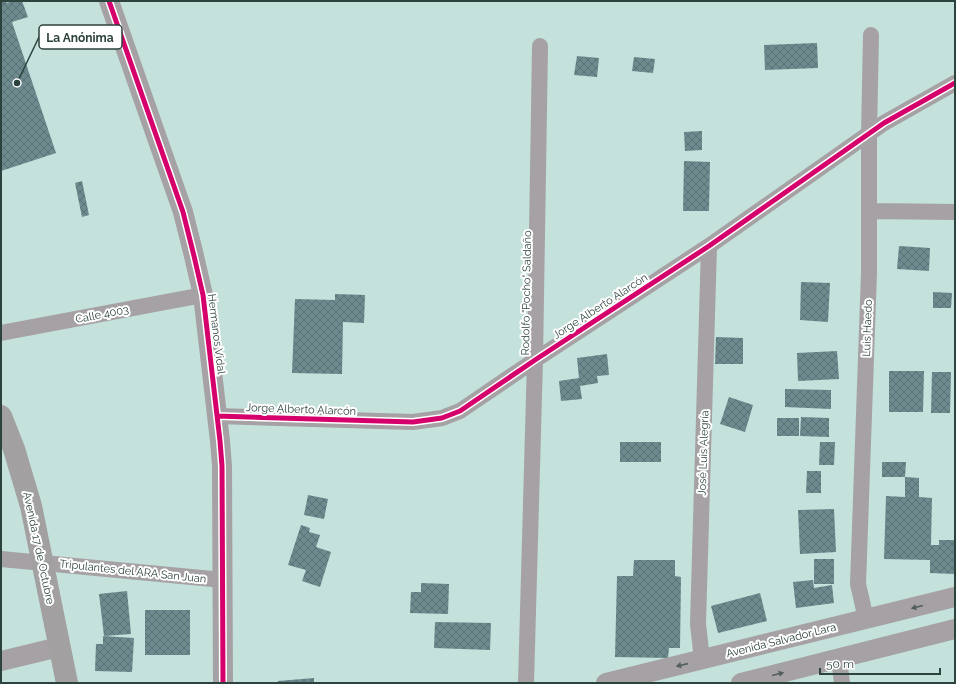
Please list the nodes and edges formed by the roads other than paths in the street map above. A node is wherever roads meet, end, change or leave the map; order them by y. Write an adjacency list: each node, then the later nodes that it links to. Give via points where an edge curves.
1 (109, 1): 9 (street, Hermanos Vidal, via 182,212)
2 (871, 35): 5 (street, Luis Haedo)
3 (540, 46): 11 (street, Rodolfo "Pocho" Saldaño)
4 (955, 83): 5 (street, Jorge Alberto Alarcón, via 884,123)
5 (869, 135): 6 (street, Luis Haedo); 8 (street, Jorge Alberto Alarcón)
6 (870, 211): 7 (street); 18 (street, Luis Haedo, via 858,584)
7 (955, 212)
8 (709, 246): 11 (street, Jorge Alberto Alarcón); 22 (street, José Luis Alegría, via 698,624)
9 (203, 295): 10 (street, Calle 4003); 13 (street, Hermanos Vidal)
10 (1, 333)
11 (535, 360): 13 (street, Jorge Alberto Alarcón, via 460,412 442,418 413,422); 26 (street, Rodolfo "Pocho" Saldaño)
12 (1, 416): 15 (main road, Avenida 17 de Octubre, via 24,480)
13 (217, 416): 16 (street, Hermanos Vidal, via 222,466)
14 (1, 559): 15 (street, Tripulantes del ARA San Juan)
15 (43, 563): 16 (street, Tripulantes del ARA San Juan); 20 (main road, Avenida 17 de Octubre)
16 (223, 580): 25 (street, Hermanos Vidal)
17 (948, 599): 18 (street, Avenida Salvador Lara, one-way to 18); 19 (street)
18 (866, 619): 22 (street, Avenida Salvador Lara)
19 (950, 631): 21 (street)
20 (59, 647): 23 (street); 24 (main road, Avenida 17 de Octubre)
21 (839, 659): 28 (street, one-way to 21); 29 (street)
22 (702, 660): 27 (street, Avenida Salvador Lara, one-way to 27)
23 (1, 661)
24 (67, 683)
25 (223, 683)
26 (526, 683)
27 (606, 683)
28 (741, 683)
29 (842, 683)

